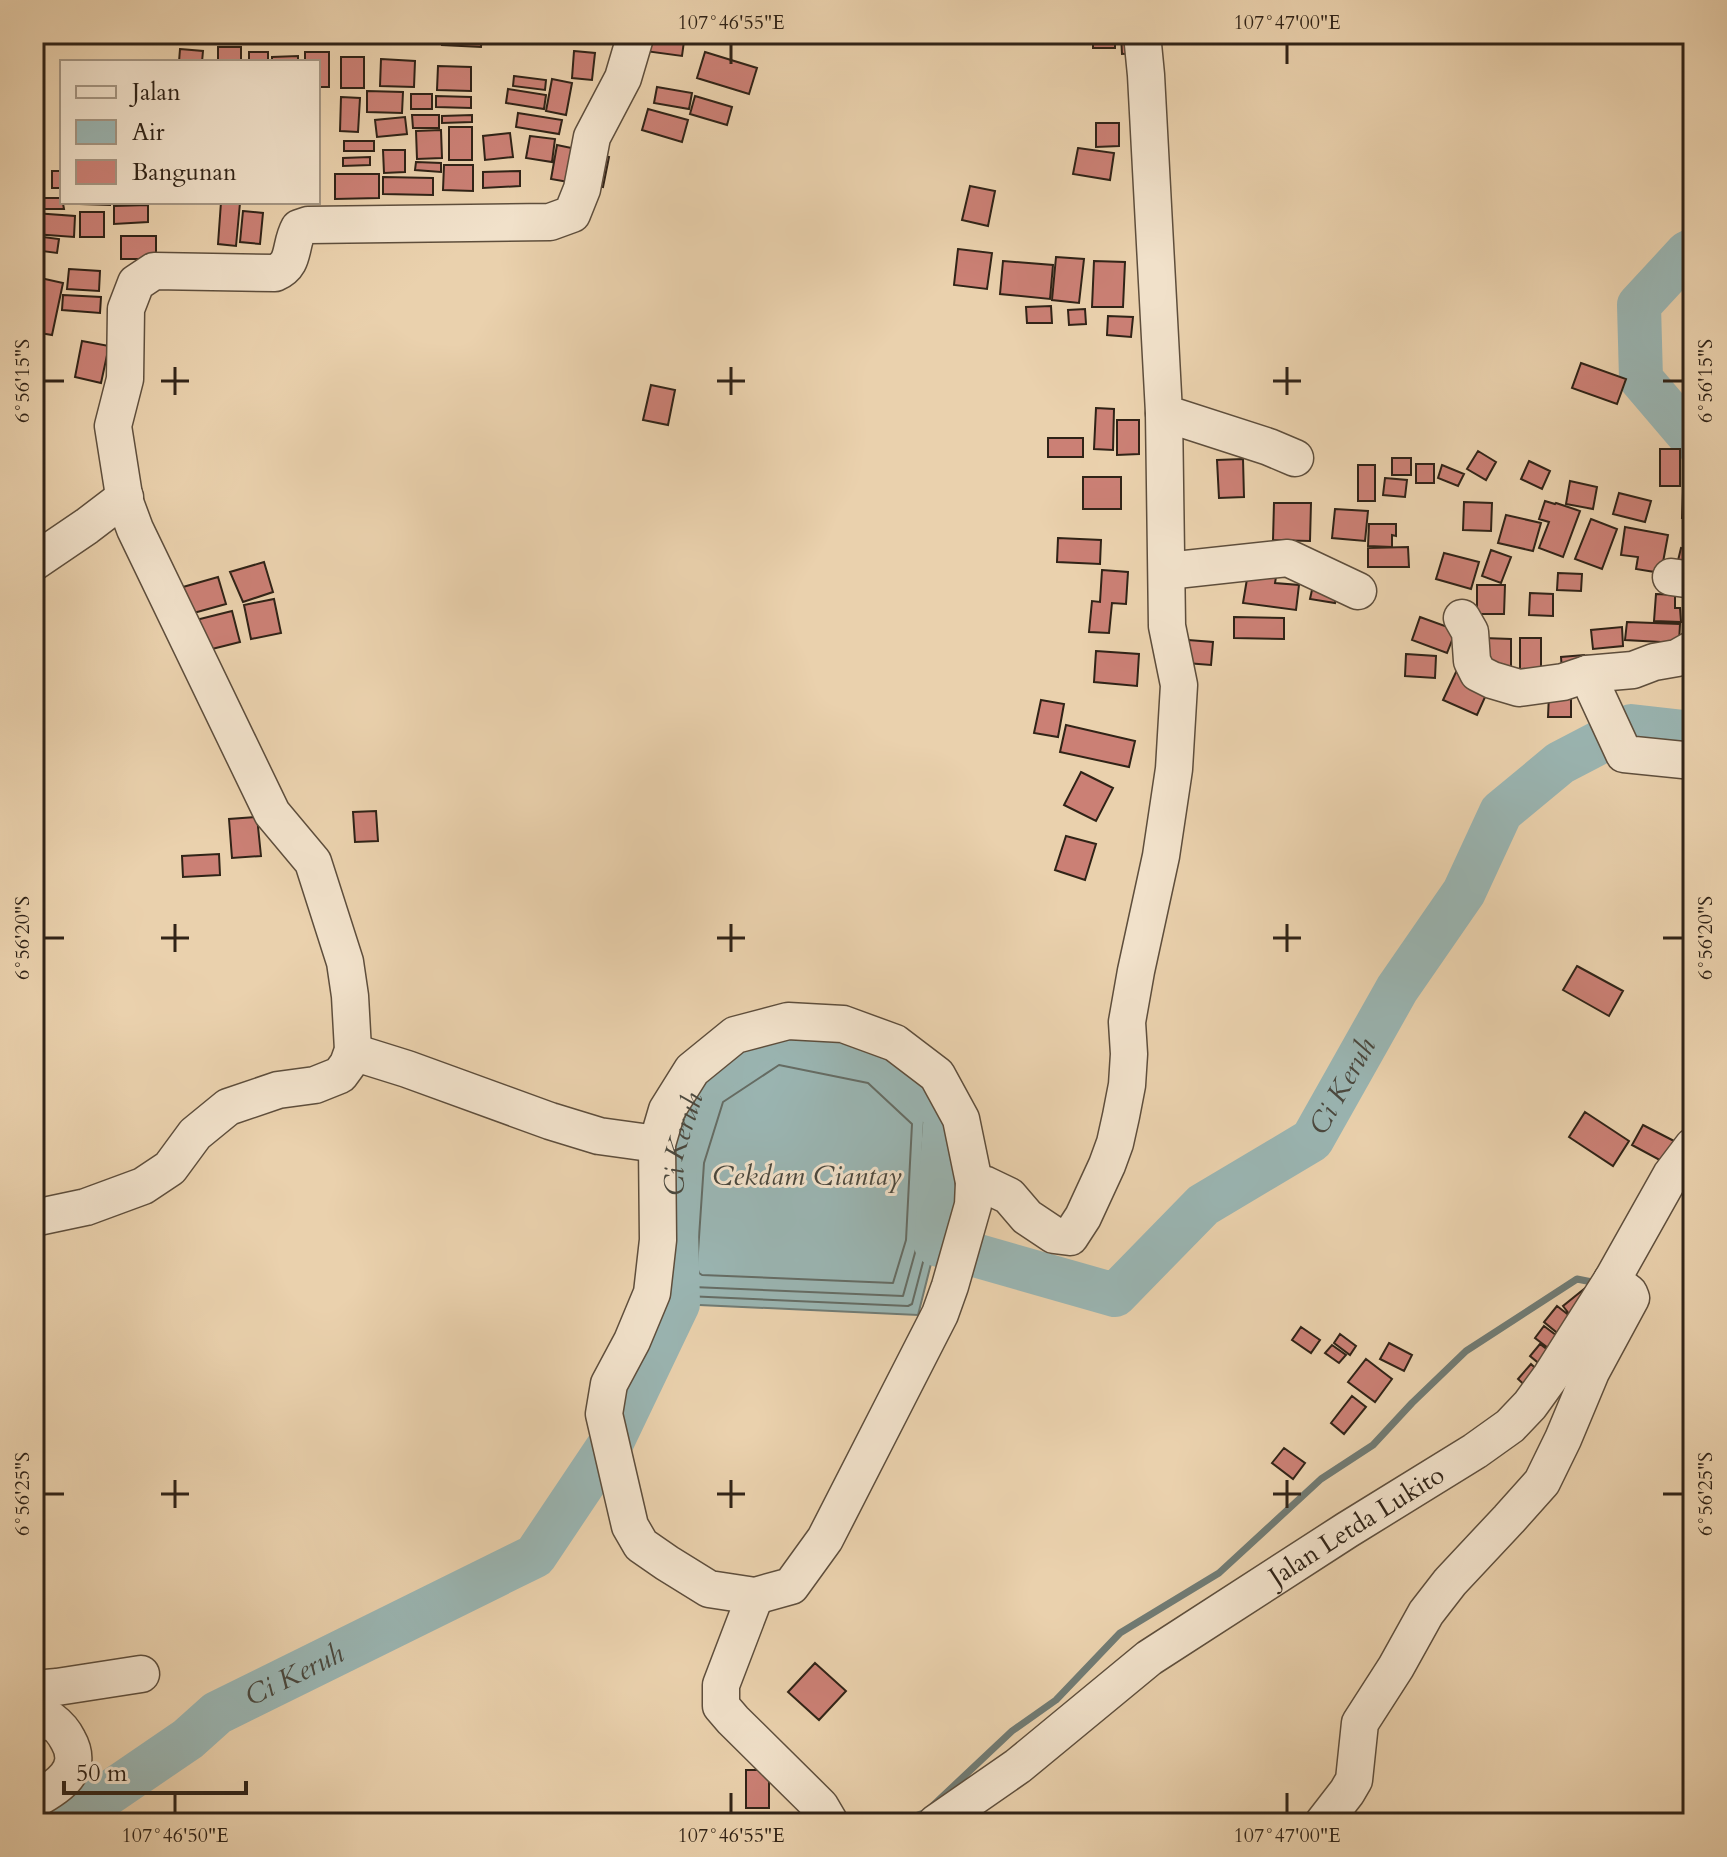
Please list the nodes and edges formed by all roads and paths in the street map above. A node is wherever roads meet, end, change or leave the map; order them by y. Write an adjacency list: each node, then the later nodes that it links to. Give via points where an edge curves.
1 (636, 34): 5 (street, via 623,78 592,137 572,214 550,222 308,225 294,236 289,263 275,273 154,271 136,283 126,309 125,379 113,426)
2 (1142, 34): 3 (street)
3 (1164, 413): 4 (street); 7 (street)
4 (1295, 458)
5 (125, 497): 6 (street); 13 (street, via 135,529 272,813 313,862 345,962)
6 (34, 562)
7 (1167, 571): 8 (street, via 1288,558); 16 (street, via 1167,626 1179,685 1174,769 1129,1009 1127,1085 1115,1143 1070,1237 1054,1235 1027,1217 1009,1196 986,1185)
8 (1358, 591)
9 (1462, 618): 11 (street, via 1470,632 1472,661 1478,673 1492,680 1519,688)
10 (1693, 649): 11 (street, via 1633,670)
11 (1587, 674): 12 (street, via 1624,754)
12 (1693, 761)
13 (353, 1050): 14 (street, via 586,1133); 17 (street, via 340,1075 228,1107 195,1134 170,1168 143,1186 86,1207)
14 (657, 1144): 16 (street, via 667,1110 692,1070 735,1035 788,1021 843,1024 895,1043 937,1075 961,1119); 19 (street, via 658,1240 652,1293 609,1384 607,1429 630,1526 641,1545 709,1589)
15 (1693, 1146): 18 (street, Jalan Letda Lukito, via 1671,1175)
16 (973, 1193): 19 (street, via 940,1314 825,1539 791,1586)
17 (34, 1218)
18 (1613, 1289): 25 (street, Jalan Letda Lukito, via 1510,1426 1149,1658 1018,1766); 26 (street, via 1631,1298 1542,1482 1426,1613 1360,1723 1354,1780)
19 (755, 1596): 24 (street, via 721,1685 721,1706 820,1806)
20 (141, 1674): 21 (street)
21 (34, 1689)
22 (34, 1724): 23 (street, via 51,1720 59,1725 75,1761 67,1776)
23 (34, 1800)
24 (830, 1823)
25 (936, 1823)
26 (1323, 1823)

